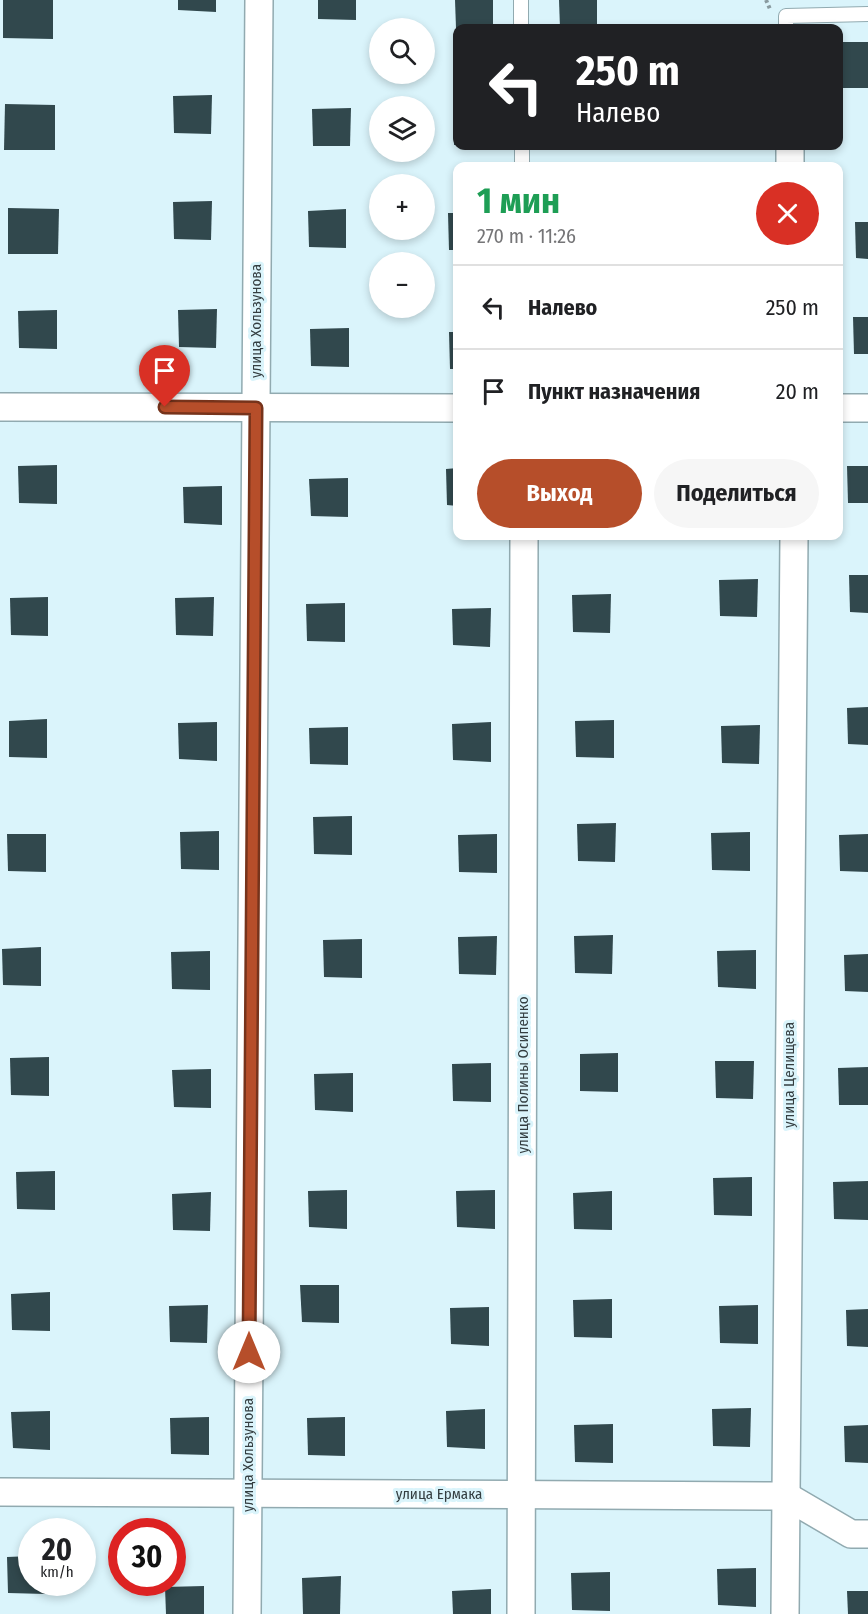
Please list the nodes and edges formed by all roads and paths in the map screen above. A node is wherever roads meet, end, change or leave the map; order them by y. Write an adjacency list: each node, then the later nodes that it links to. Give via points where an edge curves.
1 (259, 0): 7 (street, улица Хользунова)
2 (521, 0): 4 (lane)
3 (868, 14): 5 (lane, via 786,16)
4 (521, 24)
5 (786, 24)
6 (0, 407): 7 (street)
7 (256, 408): 8 (street); 14 (street, улица Хользунова)
8 (453, 408)
9 (843, 408): 10 (street)
10 (868, 408)
11 (524, 540): 15 (street, улица Полины Осипенко)
12 (794, 540): 16 (street, улица Целищева)
13 (0, 1492): 14 (street, улица Ермака)
14 (248, 1493): 15 (street, улица Ермака); 18 (street, улица Хользунова)
15 (522, 1495): 16 (street, улица Ермака); 19 (street, улица Полины Осипенко)
16 (786, 1496): 17 (street, via 851,1534); 20 (street, улица Целищева)
17 (868, 1534)
18 (247, 1614)
19 (521, 1614)
20 (785, 1614)

